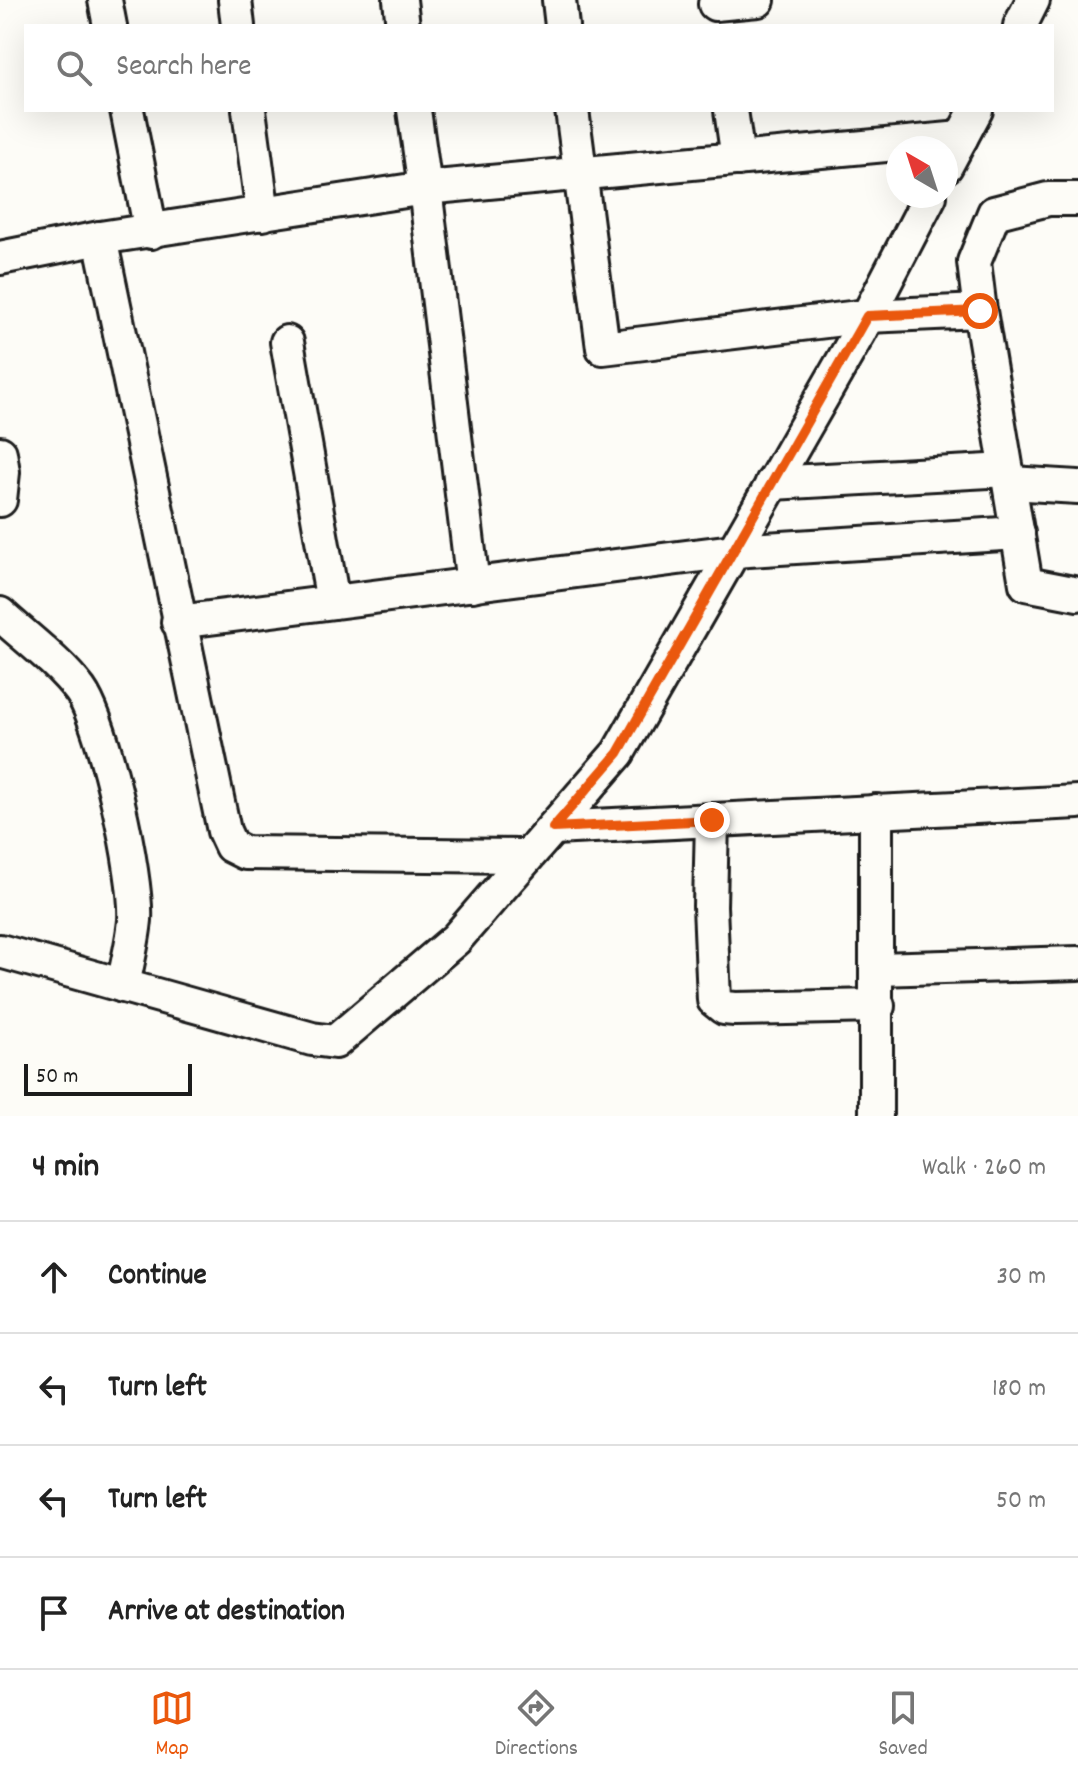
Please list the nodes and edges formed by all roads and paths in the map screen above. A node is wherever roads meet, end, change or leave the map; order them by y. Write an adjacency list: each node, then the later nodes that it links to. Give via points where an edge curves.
1 (105, 0): 8 (street)
2 (235, 0): 9 (street)
3 (400, 0): 10 (street)
4 (559, 0): 11 (street)
5 (758, 0): 7 (street)
6 (1033, 0): 12 (street)
7 (716, 10)
8 (110, 24)
9 (238, 24)
10 (403, 24)
11 (562, 24)
12 (1021, 24)
13 (127, 112): 27 (street)
14 (249, 112): 26 (street)
15 (414, 112): 23 (street)
16 (572, 112): 22 (street)
17 (731, 112): 21 (street)
18 (975, 112): 19 (street)
19 (958, 143)
20 (886, 154): 21 (street)
21 (738, 159): 22 (street)
22 (579, 174): 23 (street); 31 (street, via 603,348)
23 (425, 188): 26 (street); 40 (street)
24 (1078, 199): 30 (street, via 1048,199 994,213 974,262)
25 (924, 208): 31 (street)
26 (263, 214): 27 (street)
27 (151, 232): 28 (street)
28 (100, 238): 29 (street); 44 (street)
29 (1, 252)
30 (980, 311): 31 (street); 34 (street)
31 (867, 316): 35 (street)
32 (287, 342): 42 (street)
33 (0, 453): 37 (street)
34 (1009, 477): 35 (street); 36 (street); 38 (street)
35 (772, 483): 39 (street)
36 (1078, 487)
37 (0, 500)
38 (1018, 533): 39 (street); 41 (street, via 1026,584)
39 (733, 551): 40 (street); 48 (street, via 618,753)
40 (473, 585): 42 (street)
41 (1078, 594)
42 (333, 602): 44 (street)
43 (0, 614): 53 (street, via 80,690 95,720 134,889 135,920)
44 (178, 622): 49 (street, via 224,831 236,851)
45 (1078, 802): 46 (street)
46 (876, 811): 47 (street); 52 (street)
47 (712, 820): 48 (street); 54 (street, via 710,906 718,1004 735,1009)
48 (553, 828): 49 (street)
49 (526, 856): 53 (street, via 456,939 335,1042)
50 (0, 951): 53 (street)
51 (1078, 963): 52 (street)
52 (877, 969): 54 (street)
53 (123, 986)
54 (878, 1006): 55 (street)
55 (876, 1116)

